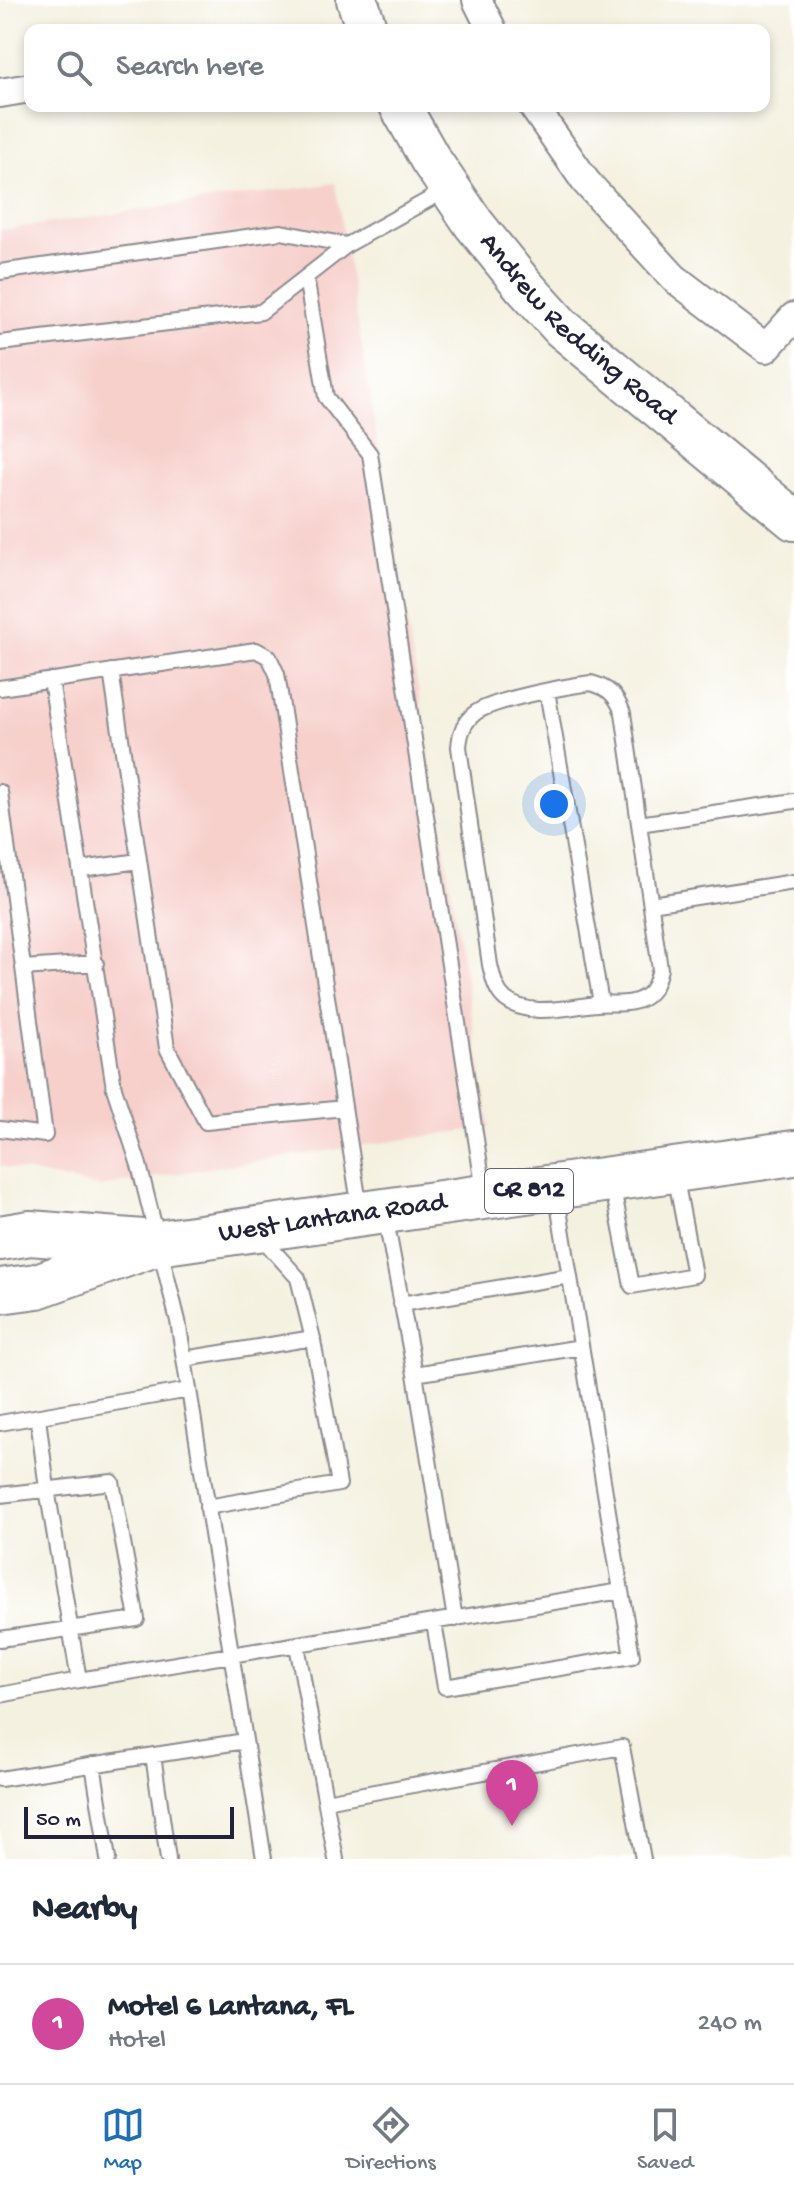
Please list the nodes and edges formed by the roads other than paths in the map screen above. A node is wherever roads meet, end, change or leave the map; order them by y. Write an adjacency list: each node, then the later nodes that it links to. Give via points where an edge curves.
1 (357, 0): 3 (street)
2 (477, 0): 4 (street)
3 (365, 24)
4 (489, 24)
5 (24, 89): 6 (street)
6 (0, 93)
7 (404, 112): 9 (street, Andrew Redding Road)
8 (537, 112): 13 (street, via 586,182 674,278 766,348)
9 (450, 188): 10 (lane); 15 (street, Andrew Redding Road, via 562,328)
10 (347, 245): 11 (lane, via 281,232); 12 (lane)
11 (0, 272)
12 (306, 277): 14 (lane, via 261,312); 36 (lane, via 326,397 370,454)
13 (794, 317)
14 (0, 343)
15 (794, 520)
16 (111, 671): 17 (lane); 23 (lane); 30 (lane, via 256,650 269,657 277,674)
17 (51, 680): 18 (lane); 24 (lane)
18 (0, 688)
19 (547, 691): 22 (lane, via 591,683 616,696 626,727); 29 (lane); 29 (lane, via 476,711 460,732 490,965 496,987 517,1005 559,1009)
20 (0, 792): 28 (lane)
21 (794, 801): 22 (lane)
22 (639, 824): 26 (lane)
23 (139, 861): 24 (lane); 30 (lane, via 167,1048 206,1122)
24 (81, 869): 27 (lane)
25 (794, 882): 26 (lane)
26 (651, 904): 29 (lane, via 660,969 656,985 626,1004)
27 (96, 963): 28 (lane); 40 (lane, via 114,1088)
28 (23, 968): 31 (lane, via 45,1135)
29 (601, 1003)
30 (344, 1108): 37 (lane)
31 (0, 1129)
32 (794, 1153): 33 (main road, West Lantana Road / CR 812)
33 (674, 1170): 34 (main road, West Lantana Road / CR 812); 34 (lane, via 694,1275 632,1286)
34 (611, 1179): 35 (main road, West Lantana Road / CR 812)
35 (555, 1187): 36 (main road, West Lantana Road / CR 812); 41 (lane)
36 (485, 1197): 37 (main road, West Lantana Road / CR 812)
37 (372, 1213): 38 (main road, West Lantana Road / CR 812); 43 (lane)
38 (254, 1229): 40 (main road, West Lantana Road / CR 812); 44 (lane, via 298,1278)
39 (0, 1238): 40 (main road, West Lantana Road / CR 812, via 30,1233)
40 (158, 1243): 42 (main road, West Lantana Road / CR 812, via 37,1286); 46 (lane)
41 (570, 1276): 43 (lane); 45 (lane)
42 (0, 1291)
43 (401, 1304): 47 (lane)
44 (313, 1338): 46 (lane); 53 (lane, via 339,1484)
45 (581, 1347): 47 (lane); 54 (lane)
46 (184, 1359): 48 (lane)
47 (415, 1374): 55 (lane)
48 (189, 1390): 49 (lane); 53 (lane)
49 (38, 1418): 50 (lane); 51 (lane)
50 (0, 1423)
51 (47, 1489): 52 (lane); 57 (lane); 57 (lane, via 112,1482 137,1619)
52 (0, 1495)
53 (207, 1507): 60 (lane)
54 (621, 1591): 55 (lane); 56 (lane, via 632,1656 445,1687)
55 (455, 1619): 56 (lane)
56 (434, 1623): 59 (lane)
57 (71, 1630): 58 (lane); 61 (lane)
58 (0, 1639)
59 (297, 1645): 60 (lane); 67 (lane)
60 (232, 1656): 61 (lane); 63 (lane)
61 (79, 1680): 62 (lane)
62 (0, 1695)
63 (245, 1741): 64 (lane); 70 (lane)
64 (153, 1755): 65 (lane); 69 (lane)
65 (93, 1764): 66 (lane); 68 (lane)
66 (0, 1779)
67 (325, 1801): 71 (lane); 72 (lane, via 622,1747)
68 (108, 1859)
69 (168, 1859)
70 (264, 1859)
71 (336, 1859)
72 (643, 1859)

